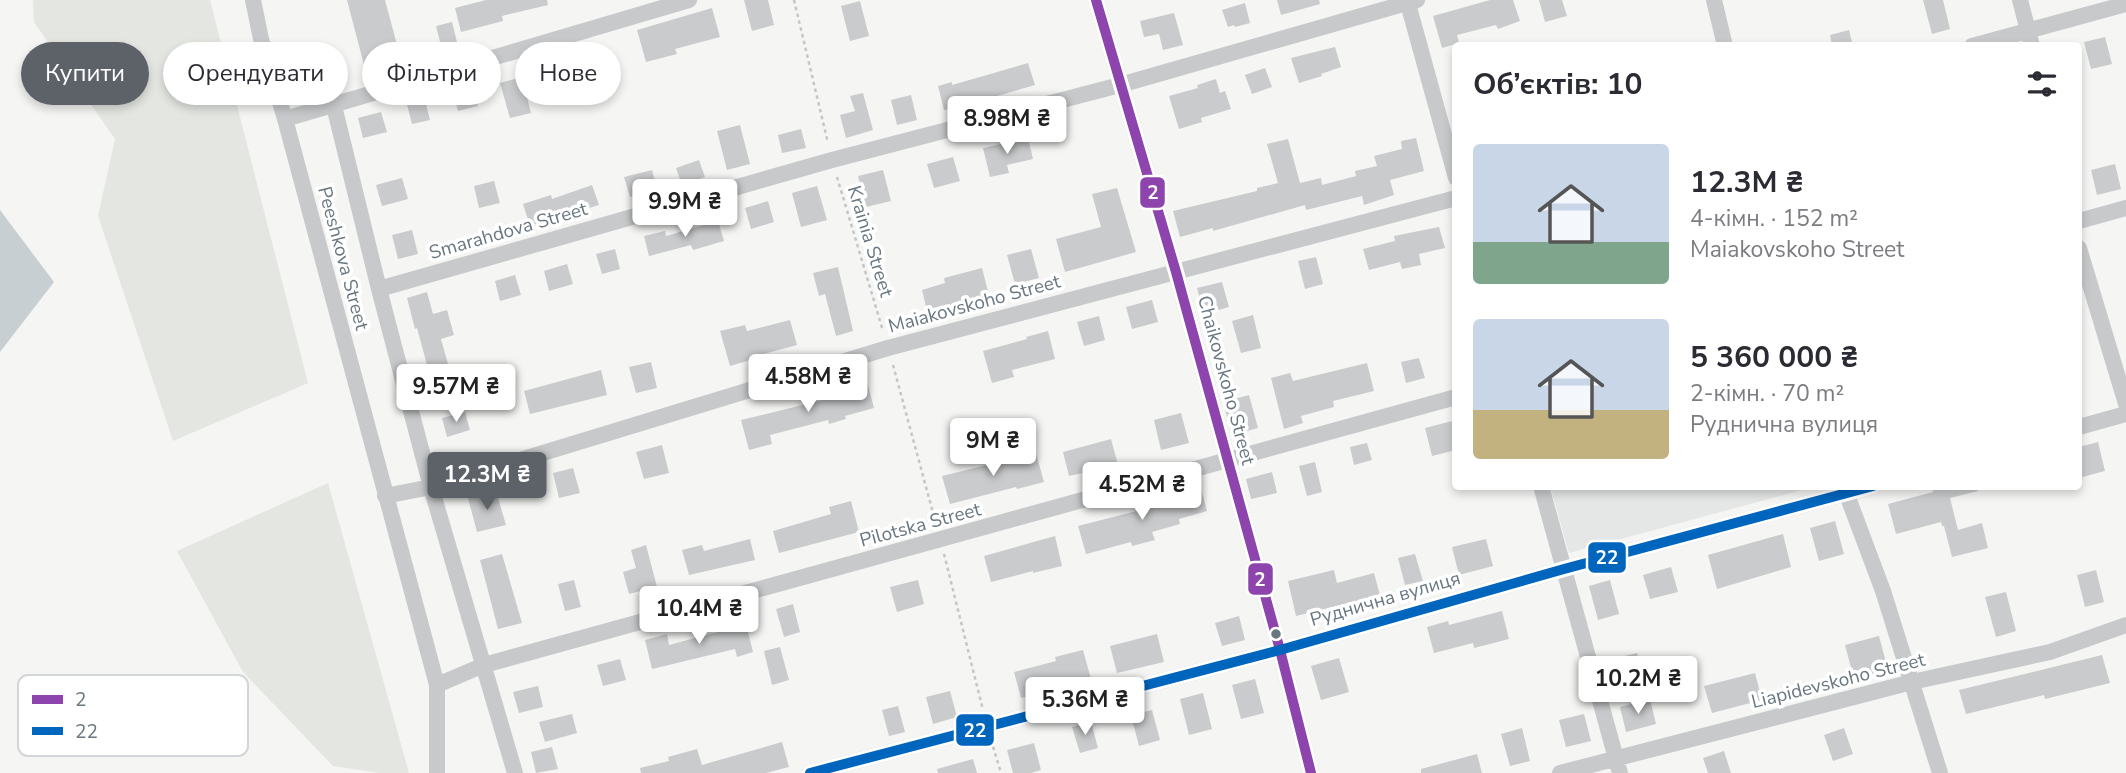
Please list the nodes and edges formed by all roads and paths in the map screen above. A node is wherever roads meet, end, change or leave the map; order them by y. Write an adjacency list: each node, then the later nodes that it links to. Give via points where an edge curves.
1 (253, 0): 14 (street, Peeshkova Street)
2 (689, 0): 13 (street)
3 (794, 0): 15 (path, Krainia Street)
4 (1096, 0): 12 (street, Chaikovskoho Street)
5 (1714, 0): 10 (street)
6 (2020, 0): 9 (street)
7 (1410, 1): 12 (street, Smarahdova Street); 16 (street)
8 (2126, 4): 9 (street)
9 (2030, 38): 11 (street)
10 (1724, 42)
11 (2001, 42)
12 (1120, 85): 15 (street, Smarahdova Street); 21 (street, Chaikovskoho Street)
13 (334, 106): 14 (street); 22 (street)
14 (285, 119): 32 (street, Peeshkova Street)
15 (832, 160): 22 (street, Smarahdova Street); 23 (path, Krainia Street)
16 (1452, 163)
17 (1452, 199): 21 (street, Maiakovskoho Street)
18 (2126, 208): 19 (street)
19 (2082, 220)
20 (2082, 258): 25 (street)
21 (1176, 272): 23 (street, Maiakovskoho Street); 28 (street, Chaikovskoho Street)
22 (379, 289): 29 (street)
23 (888, 348): 29 (street, Maiakovskoho Street); 33 (path, Krainia Street)
24 (1452, 398): 28 (street, Pilotska Street)
25 (2126, 404)
26 (2126, 414): 27 (street)
27 (2082, 426)
28 (1228, 461): 33 (street, Pilotska Street); 36 (street, Chaikovskoho Street)
29 (431, 487): 32 (street, Maiakovskoho Street); 37 (street)
30 (1542, 490): 34 (street)
31 (1846, 490): 34 (street, Руднична вулиця); 38 (street)
32 (385, 496): 39 (street, Peeshkova Street)
33 (940, 540): 37 (street, Pilotska Street); 40 (path, Krainia Street)
34 (1564, 569): 36 (street, Руднична вулиця); 41 (street)
35 (2126, 625): 38 (street, Liapidevskoho Street, via 2050,652)
36 (1280, 650): 40 (street, Руднична вулиця); 46 (street, Chaikovskoho Street)
37 (484, 665): 39 (street, Pilotska Street); 43 (street)
38 (1912, 682): 41 (street, Liapidevskoho Street); 48 (street)
39 (437, 685): 42 (street, Peeshkova Street)
40 (988, 728): 44 (street, Руднична вулиця); 45 (path, Krainia Street)
41 (1618, 766): 47 (street, Liapidevskoho Street)
42 (438, 773)
43 (515, 773)
44 (810, 773)
45 (1001, 773)
46 (1311, 773)
47 (1560, 773)
48 (1940, 773)

